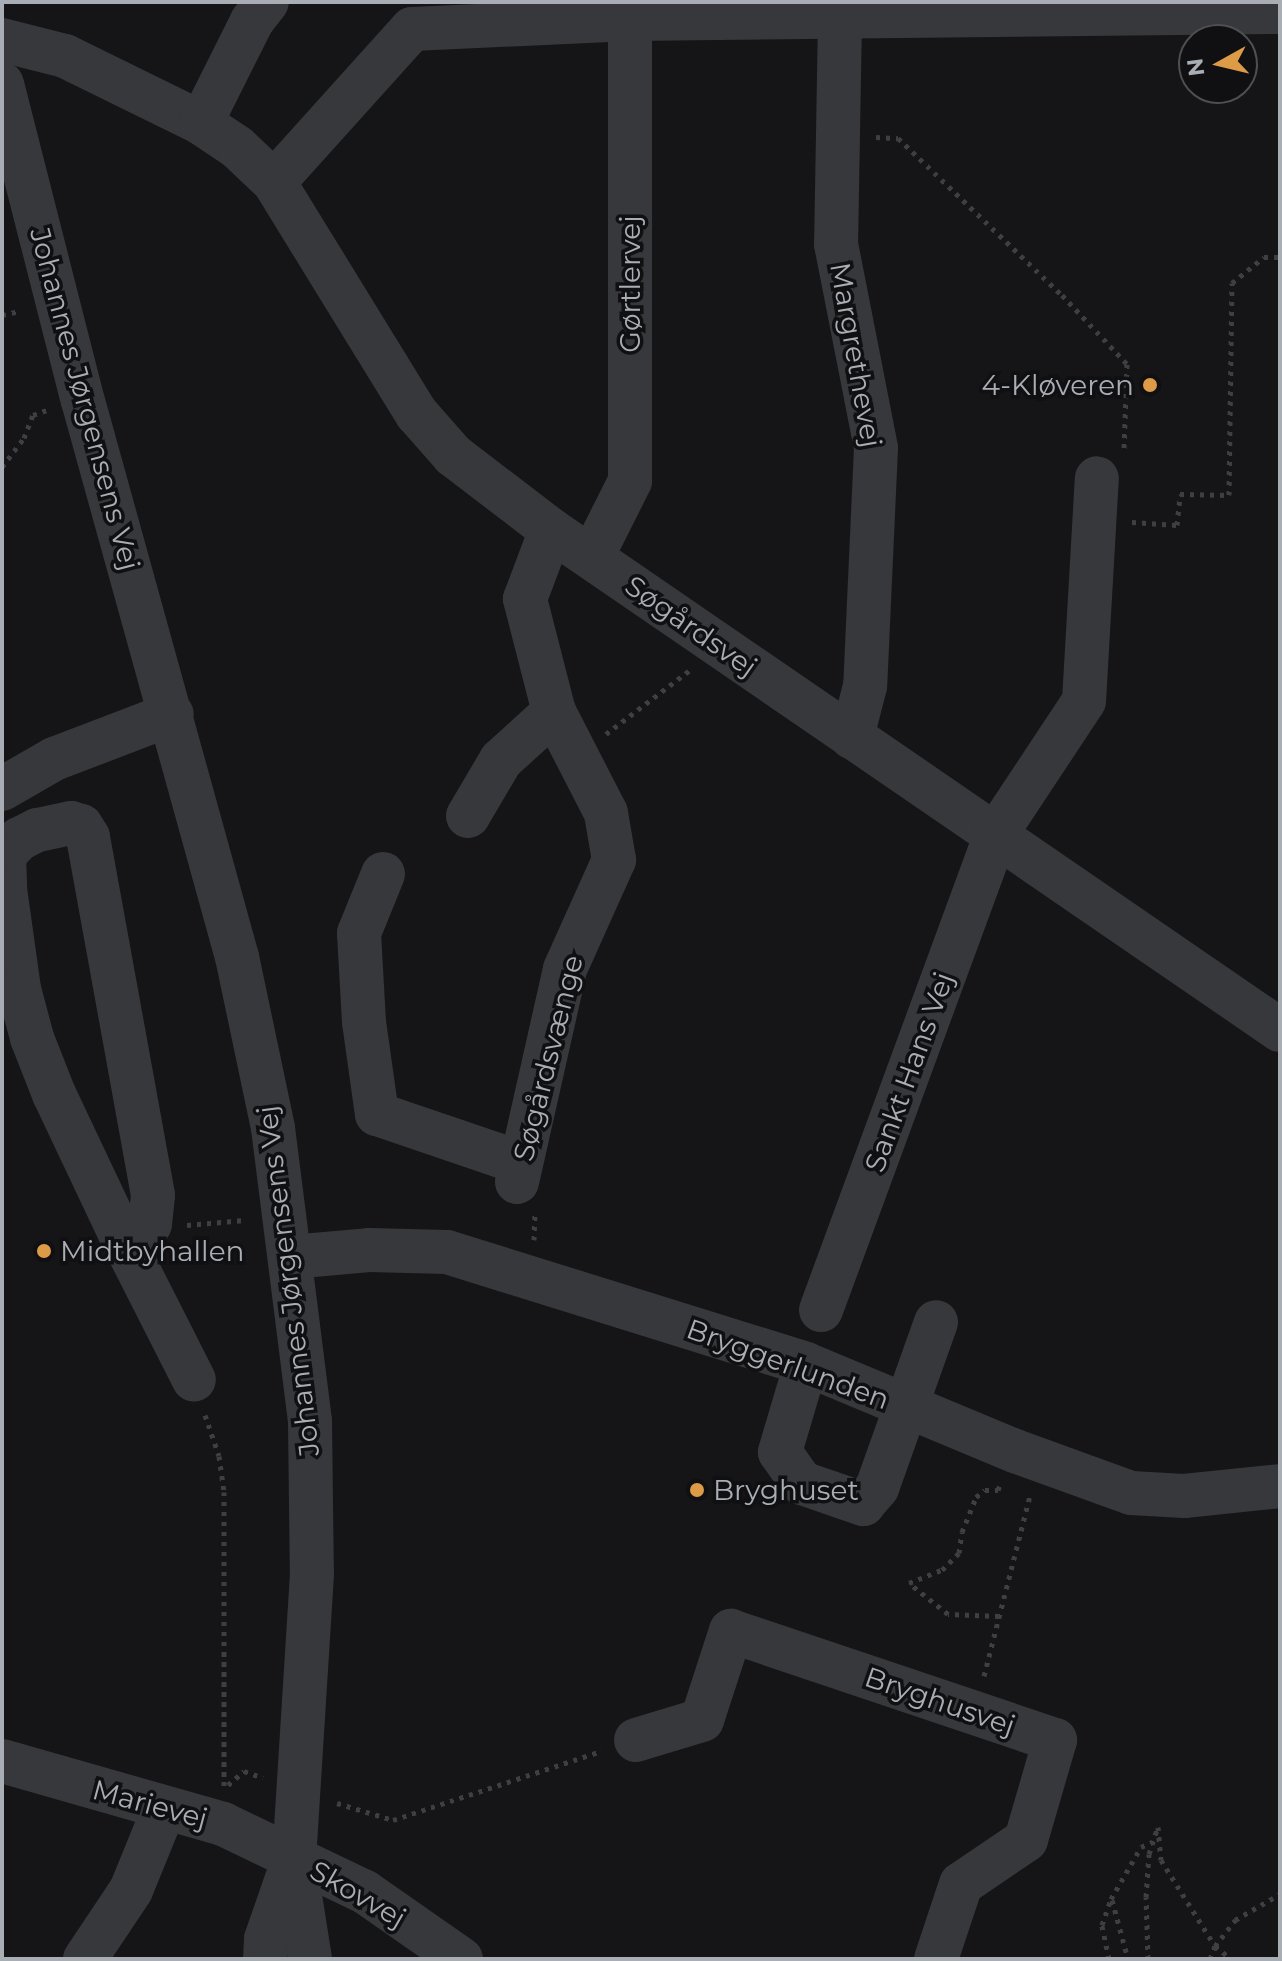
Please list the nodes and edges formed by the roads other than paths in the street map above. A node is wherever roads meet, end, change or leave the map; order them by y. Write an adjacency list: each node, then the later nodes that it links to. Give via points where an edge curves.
1 (267, 2): 7 (street, via 252,21)
2 (630, 10): 4 (street); 8 (street, via 412,29); 11 (street, Gørtlervej, via 630,481)
3 (1280, 12): 4 (street)
4 (840, 19): 14 (street, Margrethevej, via 836,244 876,448 865,686)
5 (2, 40): 7 (street, Søgårdsvej, via 65,56)
6 (2, 84): 13 (street, Johannes Jørgensens Vej, via 83,401)
7 (201, 123): 8 (street, Søgårdsvej)
8 (274, 182): 10 (street, Søgårdsvej, via 417,414 453,455)
9 (1095, 498): 18 (street, Sankt Hans Vej, via 1084,701)
10 (551, 530): 11 (street, Søgårdsvej); 12 (street, Søgårdsvænge, via 525,599)
11 (592, 557): 14 (street, Søgårdsvej)
12 (554, 712): 16 (street, via 501,760); 19 (street, Søgårdsvænge, via 606,813 614,860 565,969 519,1172 377,1114 359,933)
13 (172, 714): 15 (street, via 111,735); 23 (street, Johannes Jørgensens Vej, via 253,1027)
14 (852, 737): 18 (street, Søgårdsvej)
15 (9, 784): 17 (street, via 30,798)
16 (468, 816)
17 (37, 830): 20 (street, via 4,855); 22 (street, via 71,823 81,826 88,837 153,1195 150,1224)
18 (996, 834): 21 (street, Søgårdsvej); 24 (street, Sankt Hans Vej)
19 (383, 874)
20 (11, 986): 22 (street, via 54,1094)
21 (1280, 1030)
22 (121, 1236): 27 (street)
23 (291, 1257): 26 (street, Bryggerlunden, via 369,1250 447,1252); 33 (street, Johannes Jørgensens Vej, via 310,1421 312,1574)
24 (821, 1310)
25 (936, 1322): 28 (street)
26 (806, 1364): 28 (street, Bryggerlunden); 28 (street, via 780,1452 802,1483 863,1504 877,1488)
27 (194, 1380)
28 (904, 1406): 29 (street, Bryggerlunden, via 1131,1493 1184,1496)
29 (1280, 1486)
30 (636, 1740): 38 (street, Bryghusvej, via 702,1720 731,1631 1055,1740 1026,1840 961,1884)
31 (2, 1761): 32 (street, Marievej)
32 (164, 1809): 33 (street, Marievej, via 223,1806); 34 (street, via 131,1890)
33 (294, 1858): 35 (street, Johannes Jørgensens Vej, via 266,1939); 36 (street, Johannes Jørgensens Vej); 37 (street, Skovvej, via 365,1892)
34 (85, 1959)
35 (265, 1959)
36 (310, 1959)
37 (461, 1959)
38 (936, 1959)

